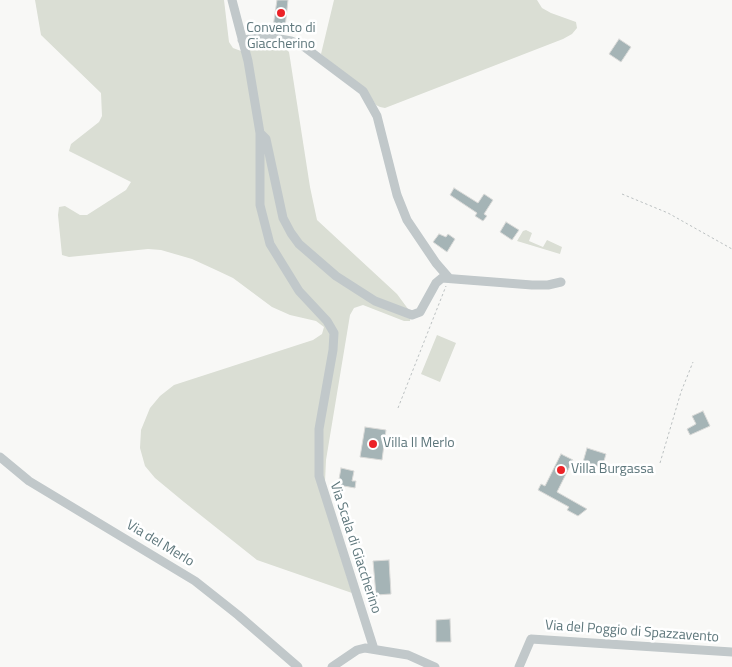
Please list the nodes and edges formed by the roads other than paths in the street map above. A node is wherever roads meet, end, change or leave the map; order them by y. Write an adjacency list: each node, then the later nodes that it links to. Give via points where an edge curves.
1 (232, 0): 2 (street, Via Scala di Giaccherino)
2 (242, 40): 3 (street, Via Scala di Giaccherino); 4 (street, via 269,37 291,41 363,91 377,116 397,195 408,220)
3 (260, 133): 4 (street, via 266,139 283,218 291,234 336,276 375,301 412,315 422,310 438,281); 7 (street, Via Scala di Giaccherino, via 260,205 270,244 299,291 328,321 334,332 319,429 319,476)
4 (448, 278): 5 (street, via 532,285)
5 (561, 282)
6 (0, 457): 9 (street, Via del Merlo, via 29,481 194,581)
7 (374, 649): 10 (street, via 360,649); 11 (street, via 408,655)
8 (732, 652): 12 (street, Via del Poggio di Spazzavento, via 531,639)
9 (298, 667)
10 (332, 667)
11 (435, 667)
12 (518, 667)

